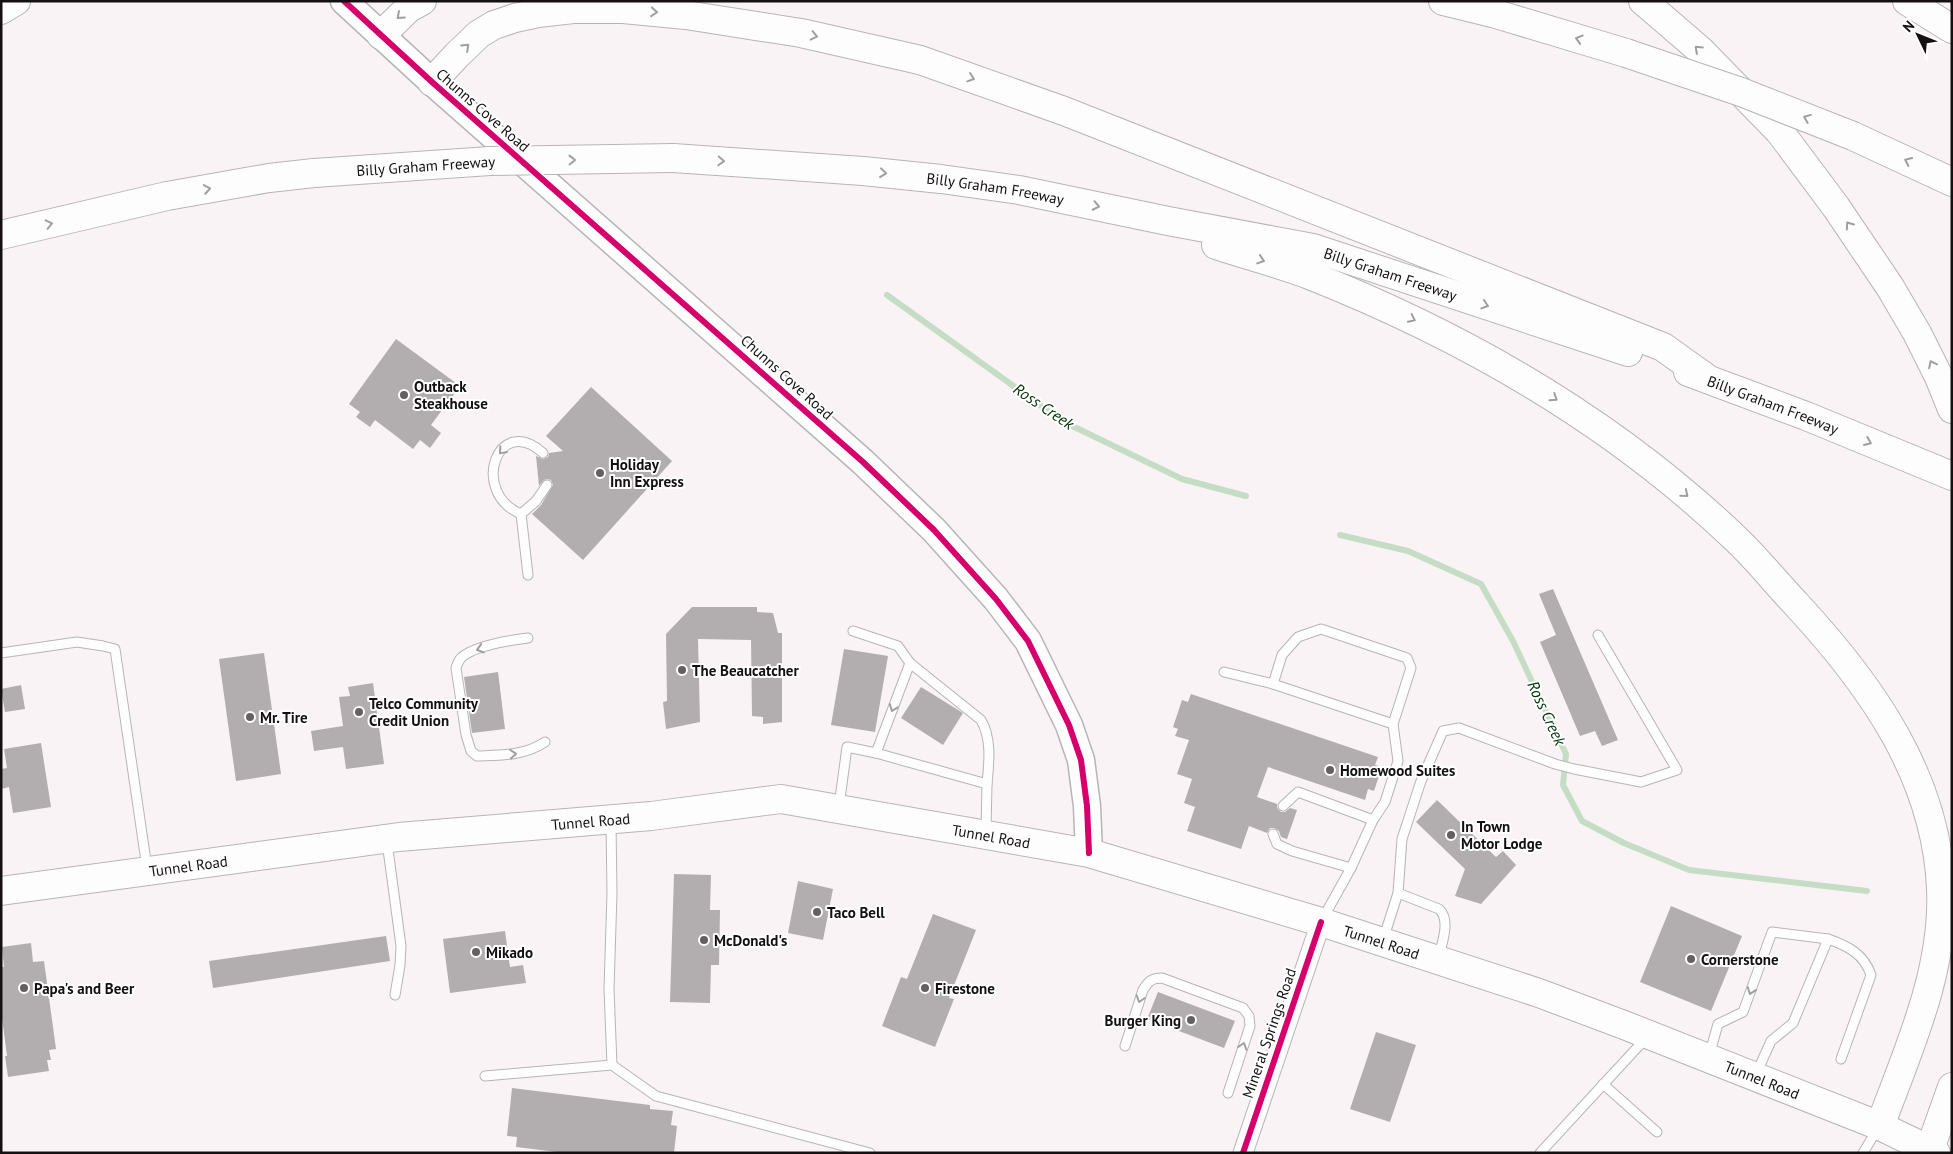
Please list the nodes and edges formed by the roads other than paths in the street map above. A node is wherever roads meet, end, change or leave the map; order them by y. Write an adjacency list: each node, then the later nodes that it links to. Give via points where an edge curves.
1 (16, 1): 7 (main road)
2 (344, 1): 9 (main road, Chunns Cove Road)
3 (422, 1): 9 (main road, one-way to 9, via 408,8)
4 (1444, 1): 11 (main road, one-way to 4, bridge, via 1853,136 1741,92 1626,53)
5 (1643, 1): 15 (main road, one-way to 5, via 1917,333 1890,288 1836,207 1780,132 1700,50)
6 (1907, 1): 8 (main road)
7 (1, 10)
8 (1952, 29)
9 (380, 34): 10 (main road, Chunns Cove Road)
10 (432, 82): 14 (main road, one-way to 14, via 468,44 494,25 515,18 573,9 623,9 742,23 920,60 1064,111 1664,347); 39 (main road, Chunns Cove Road, via 863,462 934,530 996,599 1028,641 1069,725 1081,760)
11 (1952, 182)
12 (1168, 221): 13 (main road, Billy Graham Freeway, one-way to 12, bridge, via 167,196 269,178 490,161 673,158 941,178 1019,190); 14 (main road, Billy Graham Freeway, one-way to 14, via 1313,248); 59 (main road, one-way to 59, via 1204,242 1303,273 1410,318 1539,388 1600,427 1684,493 1738,541 1856,673 1880,708 1916,774 1937,847 1941,885 1942,919 1938,948 1922,1011)
13 (1, 235)
14 (1705, 377): 17 (main road, Billy Graham Freeway, one-way to 17)
15 (1952, 409)
16 (543, 453): 19 (lane, one-way to 19, via 528,443 516,441 505,446 494,461 492,476 499,494 508,508)
17 (1952, 476)
18 (546, 485): 19 (lane, via 536,501)
19 (521, 514): 20 (lane)
20 (528, 575)
21 (852, 631): 25 (lane, via 898,646)
22 (1598, 635): 43 (lane, via 1677,770 1641,782 1555,764 1459,728 1443,731 1421,781 1402,839)
23 (528, 638): 29 (lane, one-way to 29, via 507,641 460,658 456,668 466,735 471,751 477,756 521,753)
24 (1, 653): 41 (lane, via 76,642 115,649)
25 (910, 663): 30 (lane, one-way to 30); 31 (lane, via 981,720 988,739)
26 (1224, 672): 27 (lane)
27 (1273, 684): 28 (lane); 28 (lane, via 1282,655 1298,636 1321,628 1407,658 1411,668)
28 (1393, 724): 35 (lane, via 1398,761 1385,802)
29 (545, 742)
30 (876, 753): 31 (lane); 33 (lane, via 848,747)
31 (987, 784): 37 (lane)
32 (1283, 806): 35 (lane, via 1298,792)
33 (839, 809): 34 (main road, Tunnel Road, via 781,799); 37 (main road, Tunnel Road)
34 (611, 820): 38 (main road, Tunnel Road); 53 (lane, via 609,989)
35 (1373, 820): 40 (lane)
36 (1272, 834): 40 (lane, via 1277,844 1292,851)
37 (986, 835): 39 (main road, Tunnel Road)
38 (386, 839): 41 (main road, Tunnel Road); 48 (lane, via 401,946)
39 (1089, 853): 44 (main road, Tunnel Road)
40 (1351, 868): 44 (lane)
41 (148, 871): 42 (main road, Tunnel Road)
42 (1, 891)
43 (1398, 893): 46 (lane); 47 (lane, via 1444,914 1446,921)
44 (1321, 922): 46 (main road, Tunnel Road); 63 (street, Mineral Springs Road)
45 (1828, 939): 51 (lane, one-way to 51, via 1772,932 1743,1012 1718,1024); 52 (lane, via 1854,950 1868,966 1871,976); 55 (lane, via 1793,1023 1771,1041)
46 (1382, 942): 47 (main road, Tunnel Road)
47 (1438, 960): 49 (main road, Tunnel Road)
48 (395, 995)
49 (1649, 1035): 51 (main road, Tunnel Road); 56 (lane)
50 (1124, 1046): 58 (lane, one-way to 50, via 1250,1026 1249,1016 1243,1008 1162,978 1154,978 1143,990)
51 (1708, 1058): 55 (main road, Tunnel Road)
52 (1841, 1059)
53 (612, 1065): 54 (lane); 62 (lane, via 656,1096)
54 (485, 1076)
55 (1755, 1076): 59 (main road, Tunnel Road)
56 (1604, 1084): 60 (lane); 64 (lane)
57 (1952, 1087): 61 (main road)
58 (1228, 1092)
59 (1880, 1126): 61 (main road, Tunnel Road); 65 (lane)
60 (1657, 1132)
61 (1932, 1152)
62 (870, 1153)
63 (1243, 1153)
64 (1540, 1153)
65 (1863, 1153)

